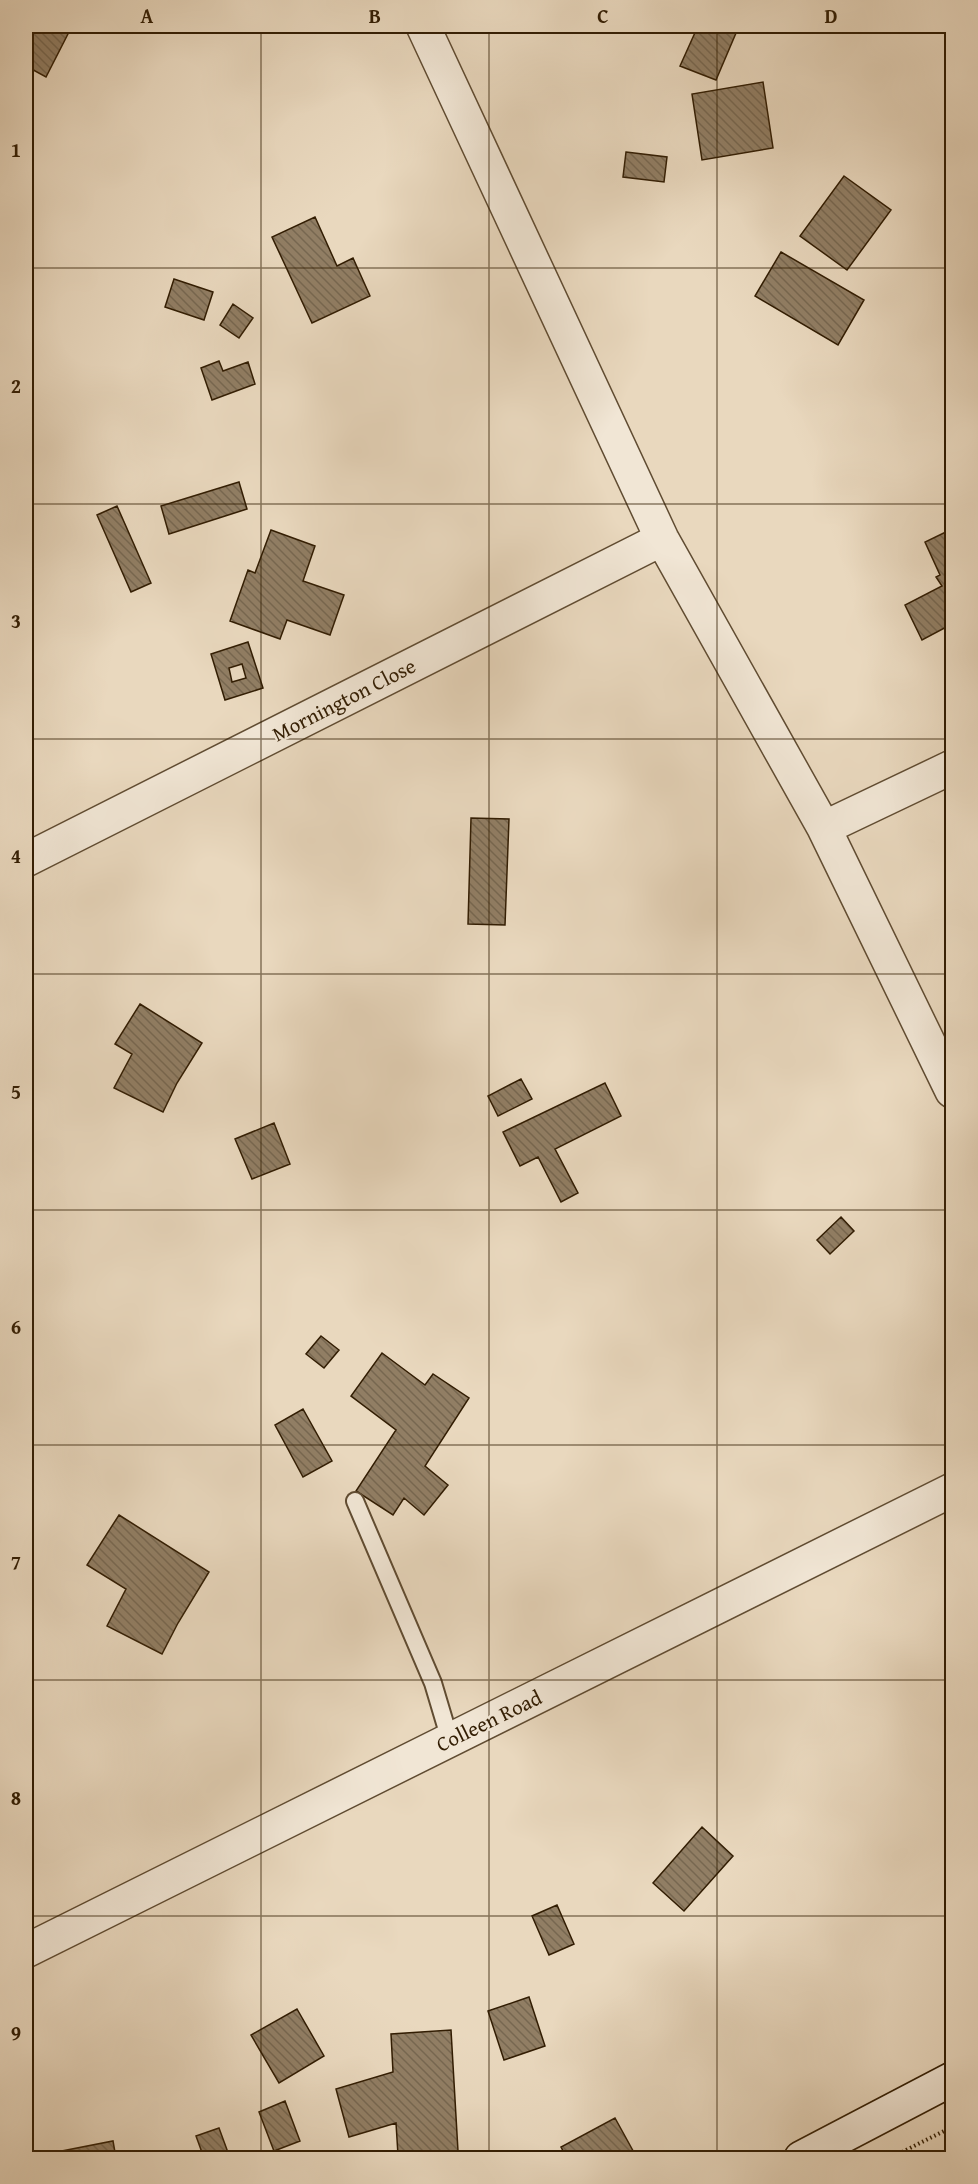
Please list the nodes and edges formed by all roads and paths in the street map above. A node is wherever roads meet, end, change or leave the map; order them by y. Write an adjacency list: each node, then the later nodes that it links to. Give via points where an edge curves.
1 (423, 26): 2 (street)
2 (662, 540): 4 (street); 5 (street, Mornington Close)
3 (952, 767): 4 (street)
4 (824, 828): 6 (street)
5 (26, 860)
6 (952, 1090)
7 (952, 1490): 9 (street, Colleen Road)
8 (356, 1502): 9 (lane, via 433,1683)
9 (450, 1740): 10 (street, Colleen Road)
10 (26, 1951)
11 (952, 2079): 13 (street)
12 (952, 2127): 14 (path)
13 (801, 2158)
14 (890, 2158)

